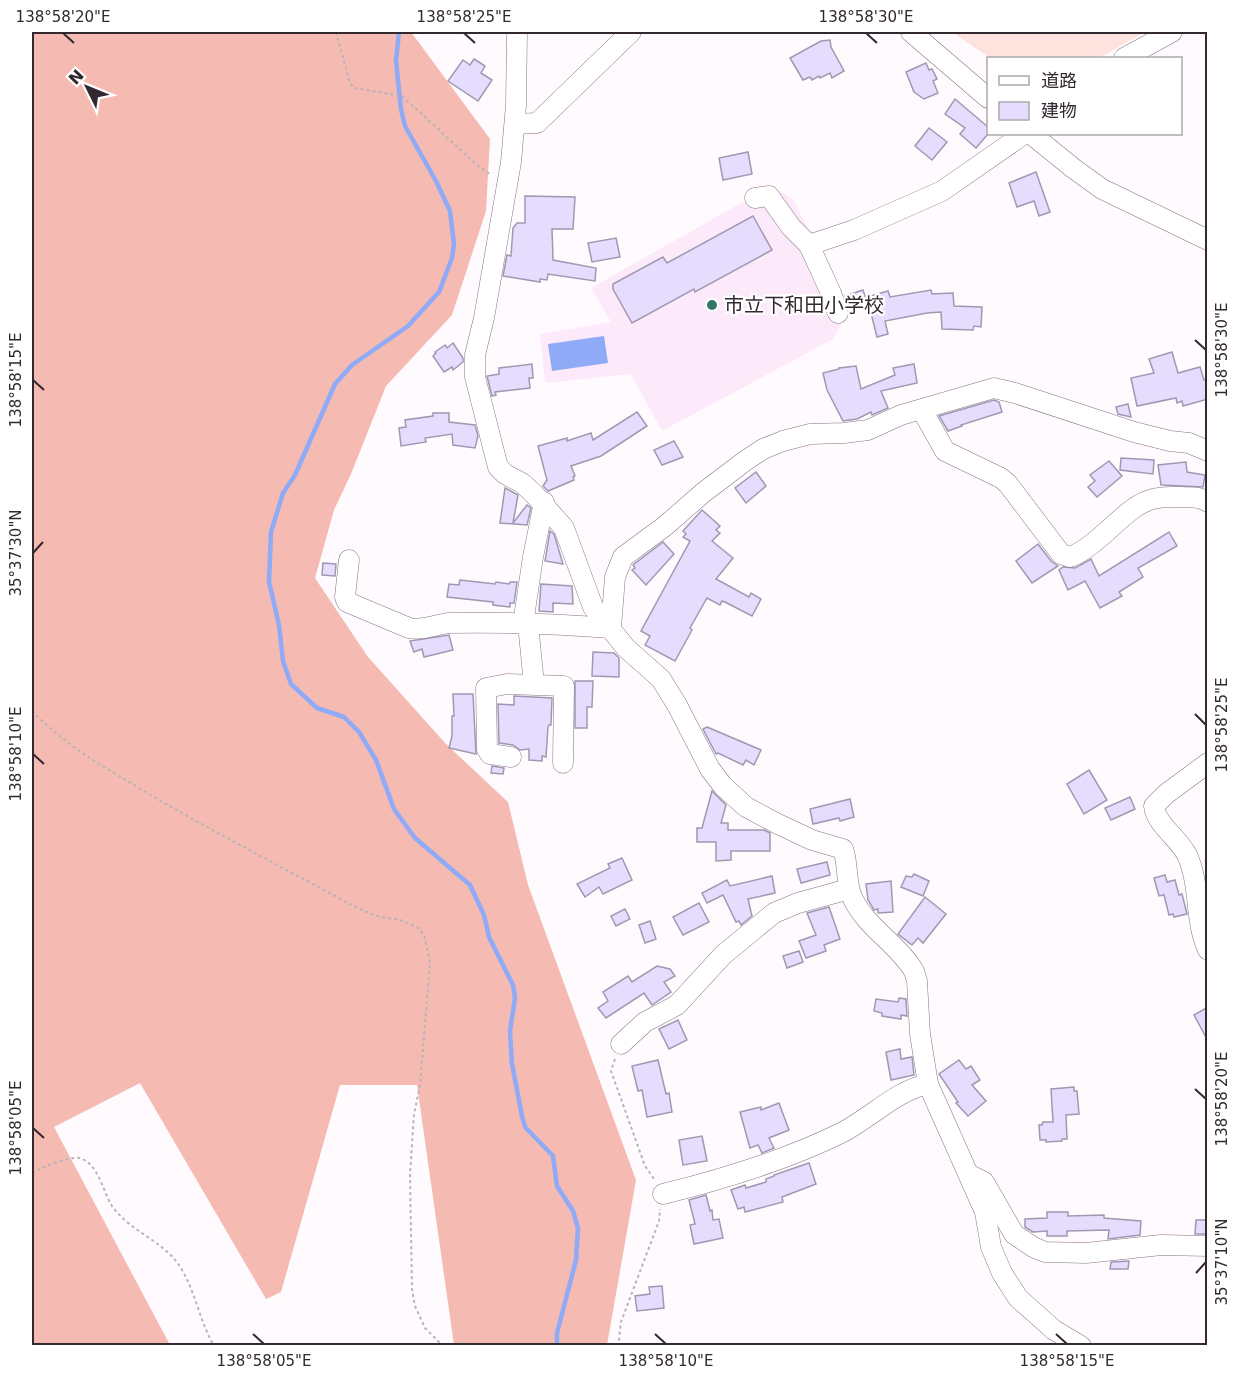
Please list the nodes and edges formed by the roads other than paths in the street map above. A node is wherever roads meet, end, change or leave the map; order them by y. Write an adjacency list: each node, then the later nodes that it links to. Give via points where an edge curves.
1 (517, 32): 7 (street)
2 (631, 32): 7 (street, via 537,123)
3 (910, 32): 6 (street)
4 (1172, 32): 5 (street)
5 (1126, 57)
6 (987, 97)
7 (515, 124): 16 (street, via 475,355 475,377 498,467)
8 (1023, 135): 12 (street, via 942,191 854,230)
9 (1032, 135): 11 (street, via 1102,189)
10 (755, 198): 12 (street, via 769,196)
11 (1208, 240)
12 (809, 245): 13 (street)
13 (838, 313)
14 (922, 410): 15 (street, via 994,388 1134,432 1189,443); 17 (street, via 945,451 1001,478 1061,554 1070,557 1089,548 1151,499 1202,498); 20 (street, via 868,430 810,434 753,454 623,557 615,578)
15 (1208, 452)
16 (543, 502): 19 (street); 20 (street, via 564,528 593,607)
17 (1208, 502)
18 (349, 560): 19 (street, via 347,602 409,628 449,623)
19 (526, 624): 20 (street); 21 (street)
20 (611, 628): 25 (street, via 626,648 660,679 710,770 723,786 741,803 776,823 843,849)
21 (534, 684): 22 (street, via 486,688 487,749 490,754); 23 (street, via 564,686)
22 (511, 757)
23 (563, 763)
24 (1208, 763): 26 (street, via 1154,806 1158,818 1187,856 1198,920)
25 (849, 889): 27 (street, via 774,913 723,955 677,1005 645,1022); 28 (street, via 866,918 914,971)
26 (1208, 950)
27 (621, 1044)
28 (928, 1084): 29 (street); 30 (street, via 906,1090 830,1139 757,1168)
29 (967, 1174): 31 (street, via 984,1182 1014,1234 1045,1252); 32 (street, via 985,1212 991,1247 1018,1298 1054,1330)
30 (663, 1194)
31 (1208, 1246)
32 (1081, 1346)

